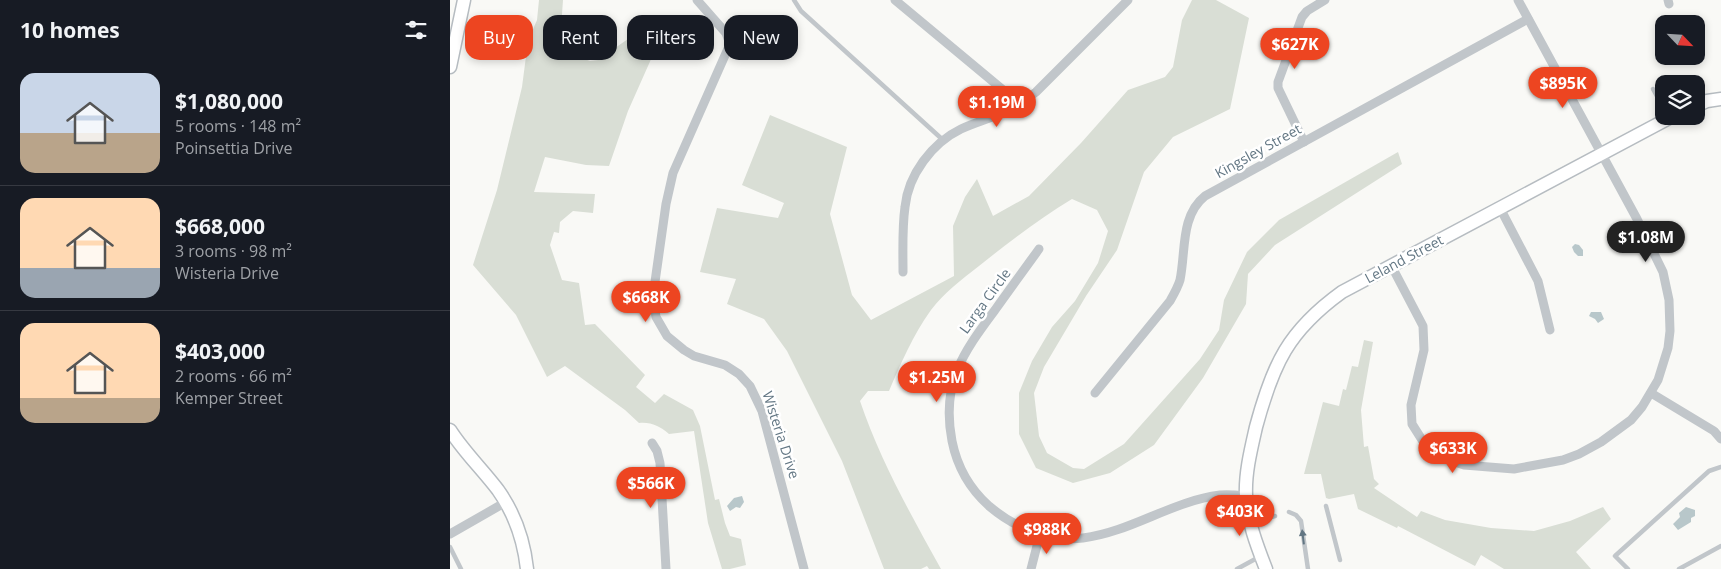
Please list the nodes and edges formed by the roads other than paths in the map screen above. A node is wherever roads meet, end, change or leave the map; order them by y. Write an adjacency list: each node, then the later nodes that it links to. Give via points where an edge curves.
1 (464, 0): 9 (street)
2 (697, 0): 45 (street, Wisteria Drive, via 726,33 730,44 673,173 653,296 656,317 667,336 689,353 725,365 739,374 755,393)
3 (794, 0): 16 (lane, via 801,11)
4 (895, 0): 14 (street)
5 (1128, 0): 14 (street)
6 (1325, 0): 17 (street, via 1302,17 1278,82 1280,95)
7 (1518, 0): 8 (street)
8 (1528, 19): 17 (street, Kingsley Street); 18 (street)
9 (450, 67)
10 (1653, 89): 11 (lane)
11 (1655, 92)
12 (1721, 99): 13 (street)
13 (1705, 103)
14 (1020, 104): 16 (street, via 962,128)
15 (1655, 123): 18 (street, Leland Street)
16 (943, 140): 22 (street, via 922,162 908,193)
17 (1304, 142): 24 (street, Kingsley Street, via 1205,196 1194,207 1187,226 1176,290)
18 (1602, 154): 19 (street, Leland Street); 25 (street, via 1651,245 1663,272 1669,300 1668,348)
19 (1500, 208): 21 (street, Leland Street); 23 (street, via 1538,281)
20 (1039, 249): 37 (street, Larga Circle, via 966,350 952,384 949,416 955,453 971,486 1000,514)
21 (1390, 265): 25 (street, via 1423,326 1424,350 1411,405 1412,424 1424,443 1449,460 1464,465 1514,469 1564,460 1601,442 1631,420); 30 (street, Leland Street, via 1319,308 1283,353 1269,384 1252,444)
22 (903, 272)
23 (1550, 330)
24 (1096, 393)
25 (1651, 393): 27 (street, via 1714,431)
26 (450, 430): 31 (street)
27 (1721, 439)
28 (652, 444): 44 (street, via 660,463)
29 (1721, 467): 50 (lane, via 1709,471 1615,556)
30 (1246, 496): 35 (street, Leland Street); 37 (street, Larga Circle, via 1221,495 1201,499 1111,532 1083,538)
31 (506, 502): 36 (street); 43 (street, via 520,533)
32 (1326, 506): 41 (lane)
33 (1289, 512): 49 (lane, one-way to 33, via 1301,521)
34 (1275, 516): 35 (lane)
35 (1251, 523): 40 (street, Leland Street)
36 (450, 534)
37 (1040, 534): 46 (street)
38 (1721, 546): 51 (lane)
39 (450, 547): 42 (lane)
40 (1260, 556): 47 (lane); 48 (street, Leland Street)
41 (1340, 560)
42 (461, 569)
43 (527, 569)
44 (666, 569)
45 (804, 569)
46 (1031, 569)
47 (1237, 569)
48 (1266, 569)
49 (1308, 569)
50 (1628, 569)
51 (1680, 569)

